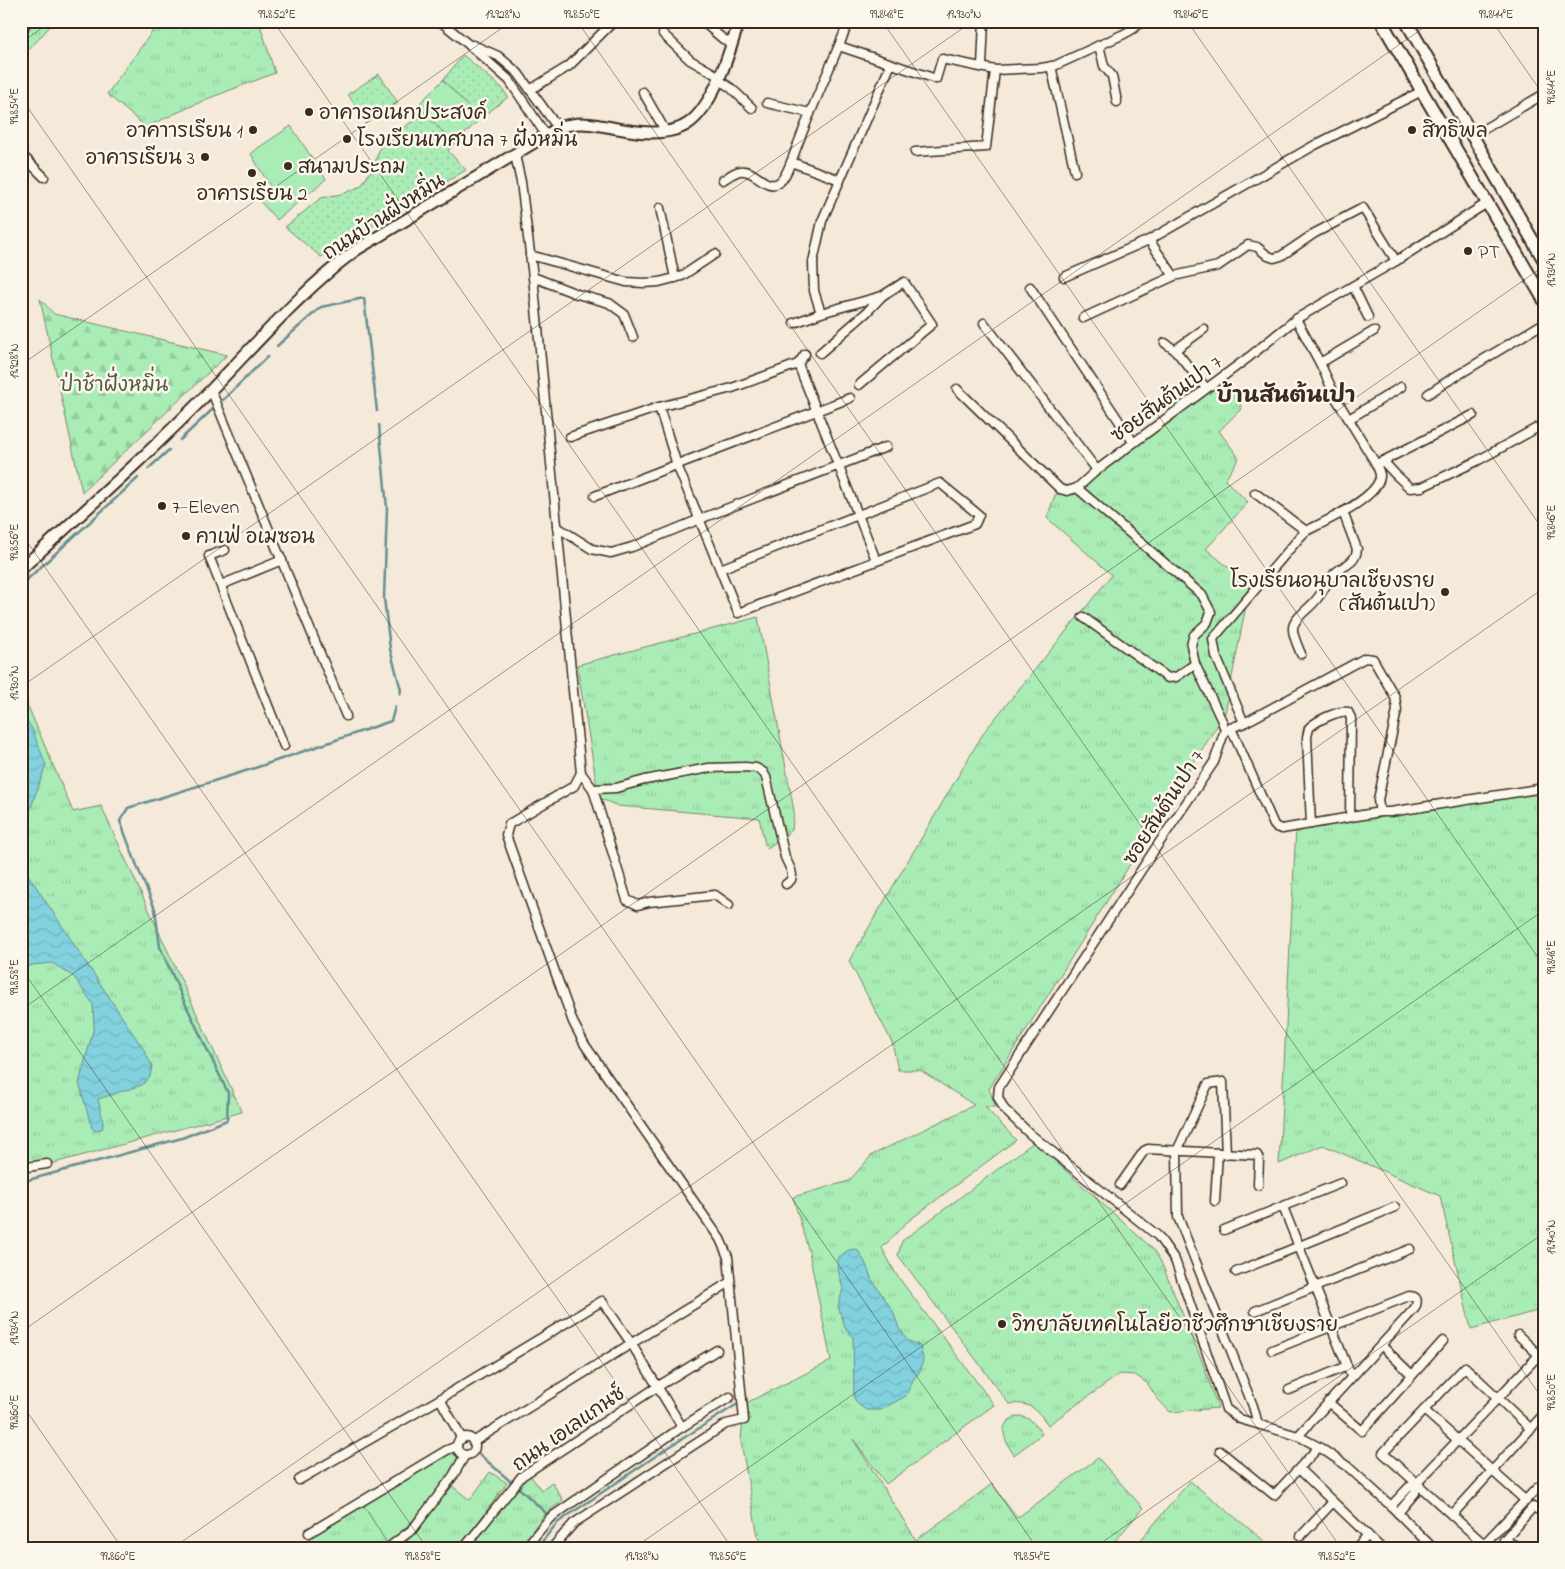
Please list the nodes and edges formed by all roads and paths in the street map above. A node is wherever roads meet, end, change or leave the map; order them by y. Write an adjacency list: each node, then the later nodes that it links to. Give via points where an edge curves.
1 (27, 21): 11 (street)
2 (614, 21): 22 (street, via 570,66)
3 (702, 21): 13 (street, via 723,40)
4 (739, 21): 13 (street, ถนนบ้านฝั่งหมิ่น)
5 (849, 21): 16 (street)
6 (984, 21): 18 (street)
7 (1142, 21): 15 (street, via 1129,32)
8 (1381, 21): 24 (main road)
9 (1406, 21): 33 (main road)
10 (444, 22): 14 (street)
11 (21, 34)
12 (663, 34): 21 (street, via 690,60)
13 (732, 43): 21 (street, ถนนบ้านฝั่งหมิ่น)
14 (468, 44): 22 (street, via 498,56 518,73); 32 (street, via 509,80)
15 (1100, 45): 19 (street); 26 (street, via 1104,66 1112,76)
16 (839, 46): 17 (street); 29 (street)
17 (891, 64): 18 (street, via 936,78 942,59); 41 (street)
18 (982, 66): 20 (street)
19 (1051, 66): 20 (street); 38 (street)
20 (994, 70): 34 (street, via 986,147)
21 (719, 79): 28 (street); 31 (street, ถนนบ้านฝั่งหมิ่น, via 696,118 683,127)
22 (530, 90): 30 (street)
23 (643, 92): 31 (street)
24 (1422, 92): 42 (main road); 44 (street, via 1315,145)
25 (1544, 94): 33 (street)
26 (1117, 102)
27 (768, 103): 29 (street)
28 (752, 108)
29 (810, 113): 37 (street)
30 (558, 128): 31 (street, ถนนบ้านฝั่งหมิ่น, via 586,123); 32 (street, ถนนบ้านฝั่งหมิ่น)
31 (666, 132)
32 (546, 135): 36 (street, ถนนบ้านฝั่งหมิ่น)
33 (1472, 136): 47 (main road)
34 (915, 152)
35 (21, 154): 39 (street)
36 (515, 155): 46 (street); 77 (street, ถนนบ้านฝั่งหมิ่น, via 356,250 332,268 295,302)
37 (791, 162): 40 (street, via 778,183 769,184 746,170); 41 (street)
38 (1075, 172)
39 (44, 177)
40 (723, 180)
41 (840, 180): 57 (street, via 822,221 813,262 814,291)
42 (1487, 203): 48 (street, ซอยสันต้นเปา 7); 56 (main road)
43 (660, 208): 52 (street)
44 (1149, 240): 49 (street); 50 (street)
45 (715, 254): 52 (street, via 689,273)
46 (530, 255): 51 (street); 52 (street, via 626,282 659,282)
47 (1544, 260)
48 (1396, 261): 50 (street, via 1363,208 1314,233 1281,256 1274,258 1248,245 1218,266); 53 (street, ซอยสันต้นเปา 7)
49 (1064, 276)
50 (1174, 276): 59 (street)
51 (533, 277): 66 (street, via 609,303 624,314); 98 (street)
52 (675, 278)
53 (1353, 286): 58 (street); 60 (street, ซอยสันต้นเปา 7)
54 (1030, 287): 86 (street)
55 (882, 296): 57 (street); 69 (street); 73 (street, via 904,282 932,324)
56 (1544, 300)
57 (821, 313): 61 (street)
58 (1368, 317)
59 (1083, 318)
60 (1296, 319): 71 (street); 75 (street, ซอยสันต้นเปา 7)
61 (794, 323)
62 (984, 323): 91 (street)
63 (1544, 323): 78 (street)
64 (1204, 330): 68 (street)
65 (1374, 331): 71 (street)
66 (633, 337)
67 (1165, 343): 68 (street)
68 (1175, 350): 75 (street)
69 (820, 353)
70 (805, 354): 72 (street)
71 (1320, 363): 83 (street)
72 (798, 364): 80 (street, via 732,388); 81 (street)
73 (859, 385)
74 (1401, 387): 83 (street)
75 (1206, 388): 86 (street, ซอยสันต้นเปา 7)
76 (957, 389): 92 (street, via 1060,489)
77 (212, 390): 101 (street); 104 (street, ถนนบ้านฝั่งหมิ่น)
78 (1428, 394)
79 (850, 398): 81 (street)
80 (659, 407): 85 (street); 89 (street)
81 (817, 411): 89 (street); 90 (street)
82 (1473, 415): 88 (street)
83 (1349, 419): 88 (street)
84 (1544, 424): 88 (street, via 1422,487 1410,488)
85 (570, 437)
86 (1133, 442): 91 (street, ซอยสันต้นเปา 7)
87 (886, 447): 90 (street)
88 (1380, 463): 95 (street, via 1378,483 1373,491)
89 (677, 465): 94 (street); 97 (street)
90 (838, 466): 96 (street); 97 (street)
91 (1097, 470): 92 (street, ซอยสันต้นเปา 7)
92 (1076, 488): 108 (street, via 1202,595 1210,612 1207,623 1194,635 1191,646)
93 (1255, 493): 99 (street)
94 (596, 496)
95 (1343, 512): 99 (street); 107 (street, via 1357,549 1356,556 1353,562 1335,573 1296,621 1293,627)
96 (858, 514): 102 (street); 102 (street, via 940,483 980,515 975,524); 103 (street)
97 (700, 519): 98 (street, via 611,553 592,548); 103 (street)
98 (557, 527): 113 (street)
99 (1306, 531): 110 (street, via 1213,639 1216,656)
100 (226, 550): 105 (street, via 209,556)
101 (282, 560): 105 (street); 109 (street)
102 (876, 560): 103 (street, via 738,612)
103 (720, 568)
104 (21, 569)
105 (221, 585): 112 (street)
106 (1083, 616): 108 (street, via 1168,678 1176,677)
107 (1301, 654)
108 (1196, 664): 111 (street)
109 (346, 716)
110 (1244, 723): 111 (street); 116 (street, via 1365,658 1373,659 1395,697 1396,710 1378,800)
111 (1228, 729): 118 (street, via 1276,828); 157 (street, ซอยสันต้นเปา 7, via 1214,762 1002,1080 998,1097 1004,1108 1030,1134 1158,1236 1175,1260 1226,1409 1240,1419)
112 (284, 746)
113 (581, 773): 115 (street); 135 (street, via 574,786 509,824 506,835 573,1022 585,1045 720,1239 728,1257)
114 (1544, 788): 116 (street)
115 (594, 789): 119 (street, via 616,788 709,768 756,768 766,777 791,870 791,880); 120 (street, via 627,900 638,904 715,895)
116 (1380, 812): 117 (street)
117 (1350, 817): 118 (street); 118 (street, via 1351,718 1348,712 1343,711 1308,728)
118 (1311, 824)
119 (786, 884)
120 (728, 905)
121 (1177, 1151): 122 (street); 122 (street, via 1208,1084 1223,1082); 126 (street, via 1144,1151); 157 (street, via 1178,1217)
122 (1222, 1154): 127 (street, via 1257,1155); 128 (street)
123 (47, 1164): 124 (street)
124 (21, 1168)
125 (1341, 1183): 129 (street)
126 (1120, 1185)
127 (1258, 1185)
128 (1215, 1201)
129 (1283, 1207): 131 (street); 132 (street)
130 (1395, 1207): 132 (street)
131 (1224, 1230)
132 (1299, 1246): 134 (street); 136 (street)
133 (1410, 1249): 136 (street)
134 (1236, 1272)
135 (730, 1282): 141 (street, ถนน เอเลแกนซ์); 185 (street, via 744,1420 726,1424 574,1523)
136 (1316, 1287): 137 (street); 138 (street)
137 (1255, 1311)
138 (1331, 1326): 142 (street, via 1409,1296 1415,1297 1418,1302 1415,1308); 144 (street); 146 (street)
139 (1518, 1335): 145 (street)
140 (1443, 1341): 147 (street)
141 (632, 1343): 149 (street); 153 (street, via 602,1301); 163 (street, ถนน เอเลแกนซ์)
142 (1380, 1345): 147 (street); 148 (street)
143 (718, 1350): 149 (street, ถนน เอเลแกนซ์)
144 (1272, 1350)
145 (1541, 1358): 152 (street)
146 (1347, 1366): 148 (street); 150 (street)
147 (1412, 1375): 154 (street, via 1362,1431)
148 (1352, 1376): 154 (street)
149 (657, 1387): 158 (street); 183 (street, ถนน เอเลแกนซ์, via 522,1476)
150 (1289, 1390)
151 (730, 1397): 158 (street)
152 (1498, 1398): 155 (street, via 1465,1367); 159 (street); 162 (street)
153 (440, 1399): 161 (street); 170 (street)
154 (1328, 1402): 160 (street)
155 (1424, 1410): 162 (street); 171 (street, via 1383,1453)
156 (1544, 1414): 159 (street)
157 (1258, 1424): 160 (street)
158 (682, 1427): 184 (street, via 550,1518)
159 (1531, 1429): 169 (street)
160 (1298, 1436): 165 (street)
161 (462, 1439): 163 (street); 164 (street)
162 (1458, 1440): 169 (street); 171 (street)
163 (473, 1442): 167 (street, via 473,1451)
164 (457, 1446): 167 (street, via 460,1453); 179 (street)
165 (1319, 1447): 168 (street); 175 (street, via 1347,1466)
166 (1220, 1451): 168 (street, via 1274,1495)
167 (466, 1455): 182 (street, via 413,1529)
168 (1299, 1469): 174 (street)
169 (1492, 1471): 173 (street); 178 (street)
170 (299, 1480)
171 (1417, 1484): 175 (street, via 1409,1487); 176 (street, via 1415,1493); 178 (street)
172 (1537, 1488): 173 (street)
173 (1526, 1501): 178 (street, via 1484,1544)
174 (1333, 1502): 180 (street); 181 (street)
175 (1391, 1506): 176 (street)
176 (1398, 1512): 188 (street)
177 (1544, 1513): 189 (street, via 1533,1507 1504,1540)
178 (1452, 1515)
179 (309, 1533)
180 (1368, 1535): 186 (street); 187 (street)
181 (1301, 1536)
182 (388, 1548)
183 (464, 1548)
184 (525, 1548)
185 (552, 1548)
186 (1356, 1548)
187 (1381, 1548)
188 (1433, 1548)
189 (1521, 1548)

